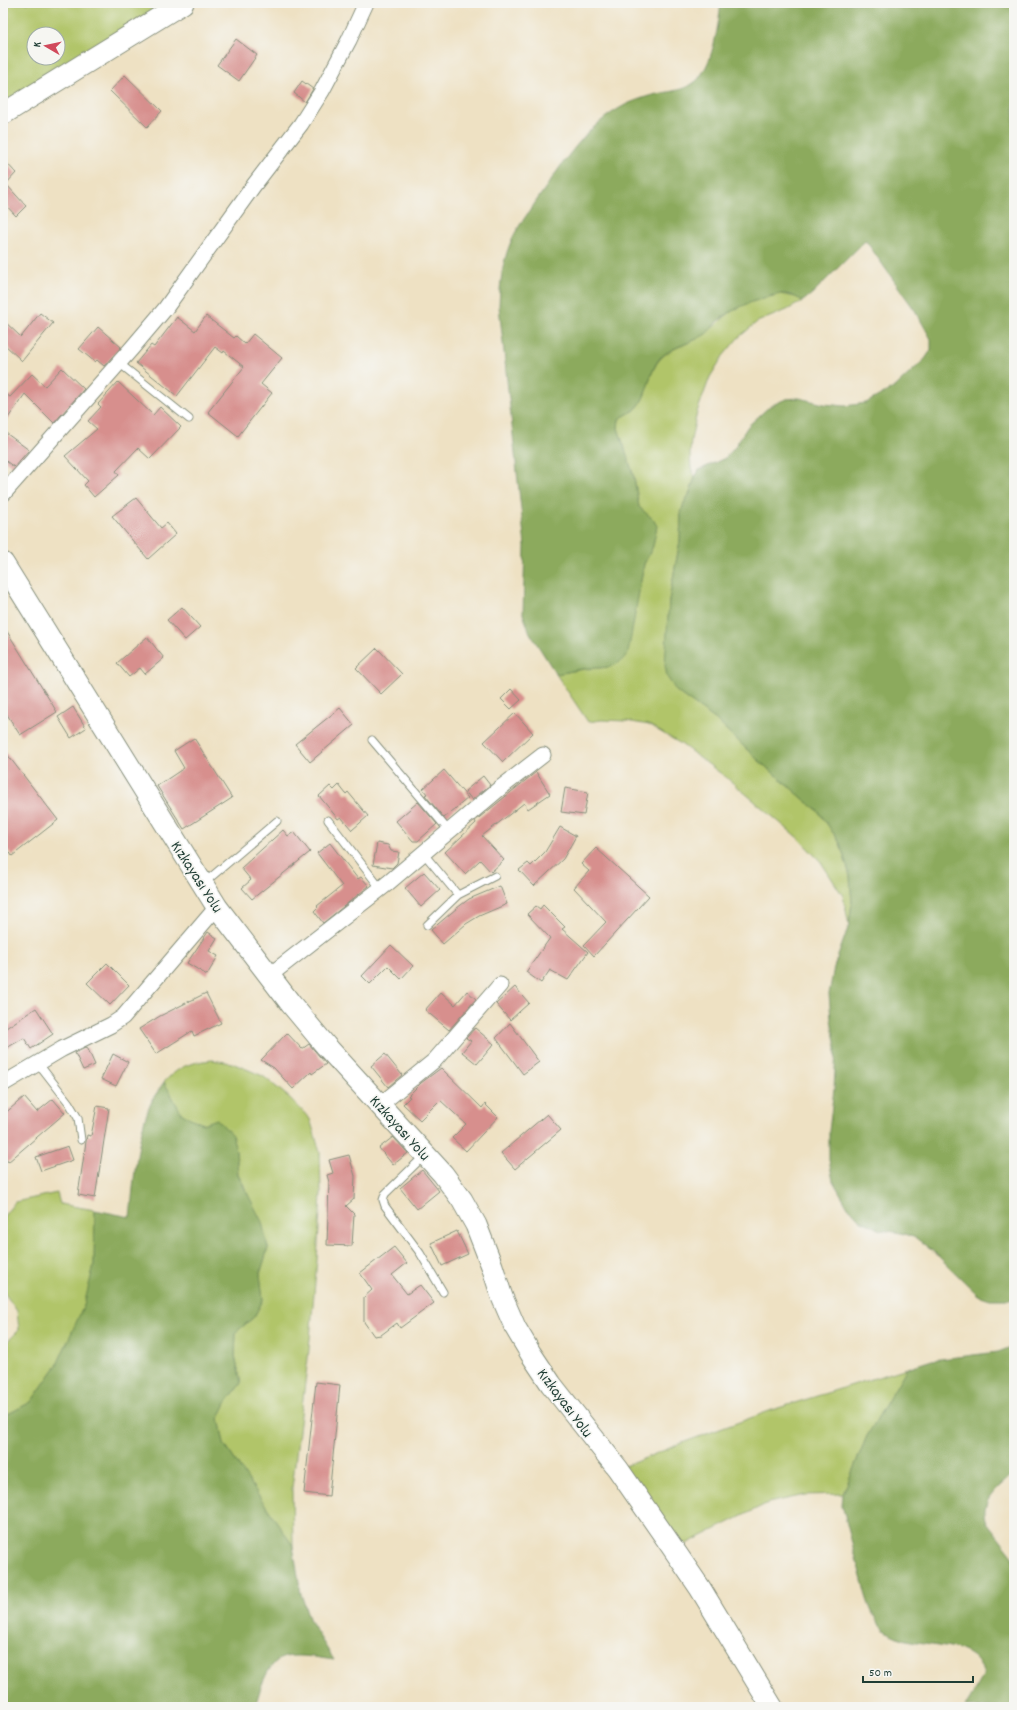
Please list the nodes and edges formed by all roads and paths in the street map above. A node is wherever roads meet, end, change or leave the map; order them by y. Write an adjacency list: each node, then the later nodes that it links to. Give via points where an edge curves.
1 (183, 3): 3 (street)
2 (366, 3): 4 (street, via 349,40 302,124 254,185 165,309)
3 (3, 114)
4 (119, 363): 5 (lane); 6 (street)
5 (188, 419)
6 (3, 494)
7 (3, 563): 15 (street, Kızkayası Yolu)
8 (372, 740): 12 (lane)
9 (543, 755): 12 (street)
10 (328, 820): 16 (lane)
11 (276, 821): 15 (lane)
12 (449, 831): 13 (street)
13 (424, 854): 16 (street); 17 (lane)
14 (495, 876): 17 (lane)
15 (203, 884): 18 (street, Kızkayası Yolu)
16 (381, 889): 20 (street)
17 (458, 895): 19 (lane)
18 (217, 907): 20 (street, Kızkayası Yolu); 22 (street, via 123,1017)
19 (427, 925)
20 (270, 975): 24 (street, Kızkayası Yolu, via 326,1046)
21 (500, 985): 24 (street, via 435,1060)
22 (38, 1063): 23 (street); 25 (lane, via 78,1118)
23 (3, 1084)
24 (381, 1104): 26 (street, Kızkayası Yolu)
25 (81, 1140)
26 (426, 1154): 27 (lane, via 385,1194 384,1200 385,1206 420,1253); 28 (street, Kızkayası Yolu, via 462,1200 476,1225 502,1297 530,1354 618,1469 666,1538 700,1588)
27 (443, 1292)
28 (772, 1707)

